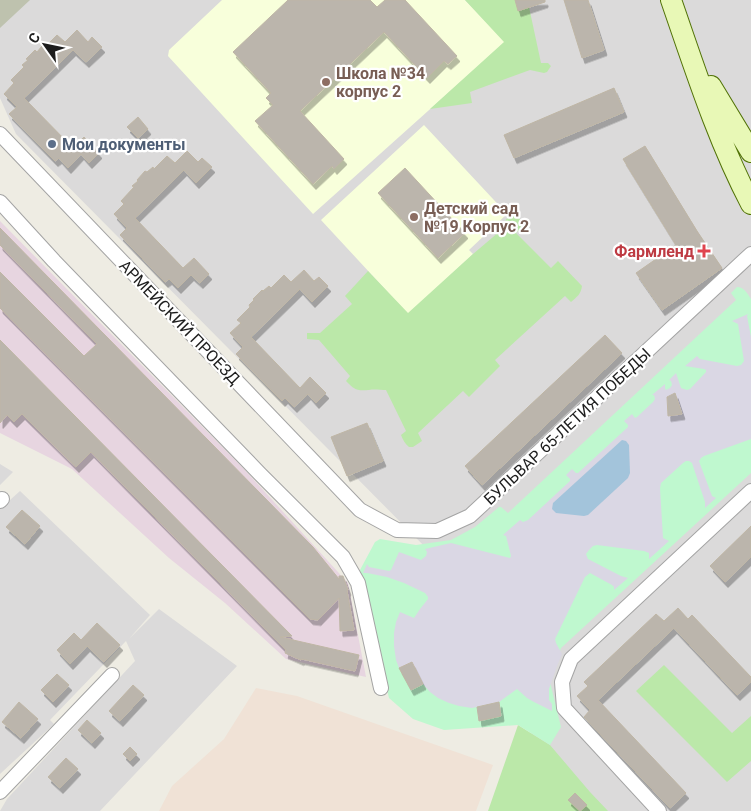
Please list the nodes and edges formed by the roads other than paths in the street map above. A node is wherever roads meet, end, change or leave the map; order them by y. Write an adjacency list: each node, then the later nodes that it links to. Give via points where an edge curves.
1 (671, 0): 2 (main road)
2 (687, 46): 4 (main road); 5 (main road, via 719,136)
3 (0, 134): 10 (street, АРМЕЙСКИЙ ПРОЕЗД)
4 (751, 152)
5 (745, 176): 7 (main road)
6 (0, 202): 12 (street, via 343,557 358,583)
7 (751, 204)
8 (751, 254): 10 (street, БУЛЬВАР 65-ЛЕТИЯ ПОБЕДЫ, via 470,516 437,531 397,530)
9 (751, 491): 14 (street, via 571,659 562,682 564,708)
10 (360, 510)
11 (112, 675): 13 (street)
12 (381, 688)
13 (0, 792)
14 (658, 811)

